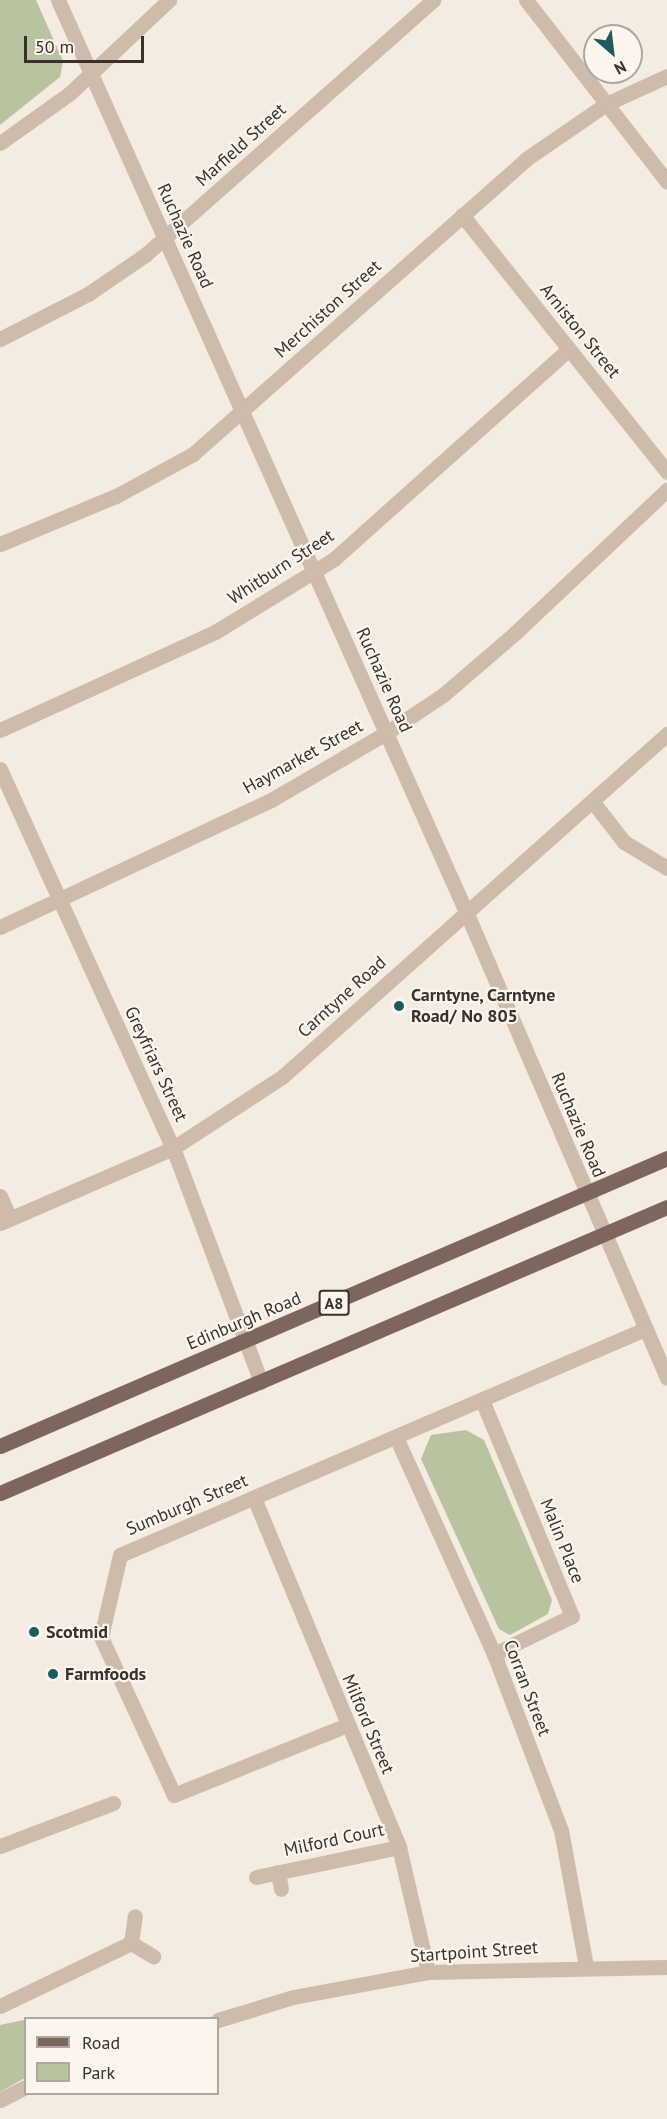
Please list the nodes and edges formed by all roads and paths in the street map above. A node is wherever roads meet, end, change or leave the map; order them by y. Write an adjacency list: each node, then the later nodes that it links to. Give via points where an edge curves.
1 (58, 0): 5 (street, Ruchazie Road)
2 (169, 0): 5 (street)
3 (433, 0): 11 (street, Marfield Street)
4 (526, 0): 7 (street)
5 (92, 73): 8 (street); 11 (street, Ruchazie Road)
6 (667, 76): 7 (street, Merchiston Street)
7 (606, 104): 9 (street); 10 (street, Merchiston Street, via 526,159)
8 (0, 143)
9 (667, 182)
10 (462, 215): 13 (street, Arniston Street); 14 (street, Merchiston Street)
11 (165, 239): 12 (street, Marfield Street, via 88,294); 14 (street, Ruchazie Road)
12 (0, 339)
13 (569, 349): 15 (street, Arniston Street); 18 (street, Whitburn Street)
14 (244, 415): 17 (street, Merchiston Street, via 193,454 116,496); 18 (street, Ruchazie Road)
15 (667, 471)
16 (667, 490): 20 (street, Haymarket Street, via 506,641 443,695)
17 (0, 544)
18 (314, 571): 19 (street, Whitburn Street, via 215,632); 20 (street, Ruchazie Road)
19 (0, 730)
20 (386, 733): 25 (street, Haymarket Street, via 271,800); 26 (street, Ruchazie Road)
21 (667, 734): 23 (street, Carntyne Road)
22 (0, 769): 25 (street, Greyfriars Street)
23 (593, 802): 24 (street, via 624,842); 26 (street, Carntyne Road)
24 (667, 868)
25 (59, 900): 27 (street, Haymarket Street); 28 (street, Greyfriars Street)
26 (467, 914): 28 (street, Carntyne Road, via 282,1077); 31 (street, Ruchazie Road)
27 (0, 927)
28 (173, 1148): 33 (street, Carntyne Road); 36 (street, Greyfriars Street)
29 (667, 1158): 31 (main road, Edinburgh Road / A8)
30 (0, 1196): 33 (street)
31 (587, 1196): 34 (street, Ruchazie Road); 36 (main road, Edinburgh Road / A8)
32 (667, 1207): 34 (main road, A8)
33 (5, 1221)
34 (604, 1236): 35 (street, Ruchazie Road); 38 (main road, A8)
35 (645, 1329): 37 (street, Ruchazie Road); 39 (street, Sumburgh Street)
36 (246, 1341): 38 (street, Greyfriars Street); 41 (main road, Edinburgh Road / A8)
37 (667, 1378)
38 (261, 1382): 42 (main road, A8)
39 (482, 1400): 40 (street, Sumburgh Street); 44 (street, Malin Place, via 572,1616)
40 (396, 1437): 43 (street, Sumburgh Street); 44 (street, Corran Street)
41 (0, 1446)
42 (0, 1493)
43 (254, 1498): 45 (street, Milford Street); 45 (street, Sumburgh Street, via 120,1555 102,1637 174,1795)
44 (494, 1654): 55 (street, Corran Street, via 561,1830)
45 (347, 1725): 48 (street, Milford Street)
46 (113, 1803): 47 (street)
47 (0, 1846)
48 (399, 1847): 49 (street, Milford Court); 57 (street, Milford Street)
49 (278, 1872): 50 (street, Milford Court); 51 (street, Milford Court)
50 (256, 1877)
51 (282, 1889)
52 (135, 1916): 53 (street)
53 (131, 1943): 54 (street); 58 (street)
54 (153, 1956)
55 (586, 1966): 56 (street, Startpoint Street); 57 (street, Startpoint Street)
56 (667, 1967)
57 (428, 1972): 59 (street, Startpoint Street, via 293,1997)
58 (0, 2006)
59 (219, 2020)
60 (24, 2088): 61 (street)
61 (0, 2100)

